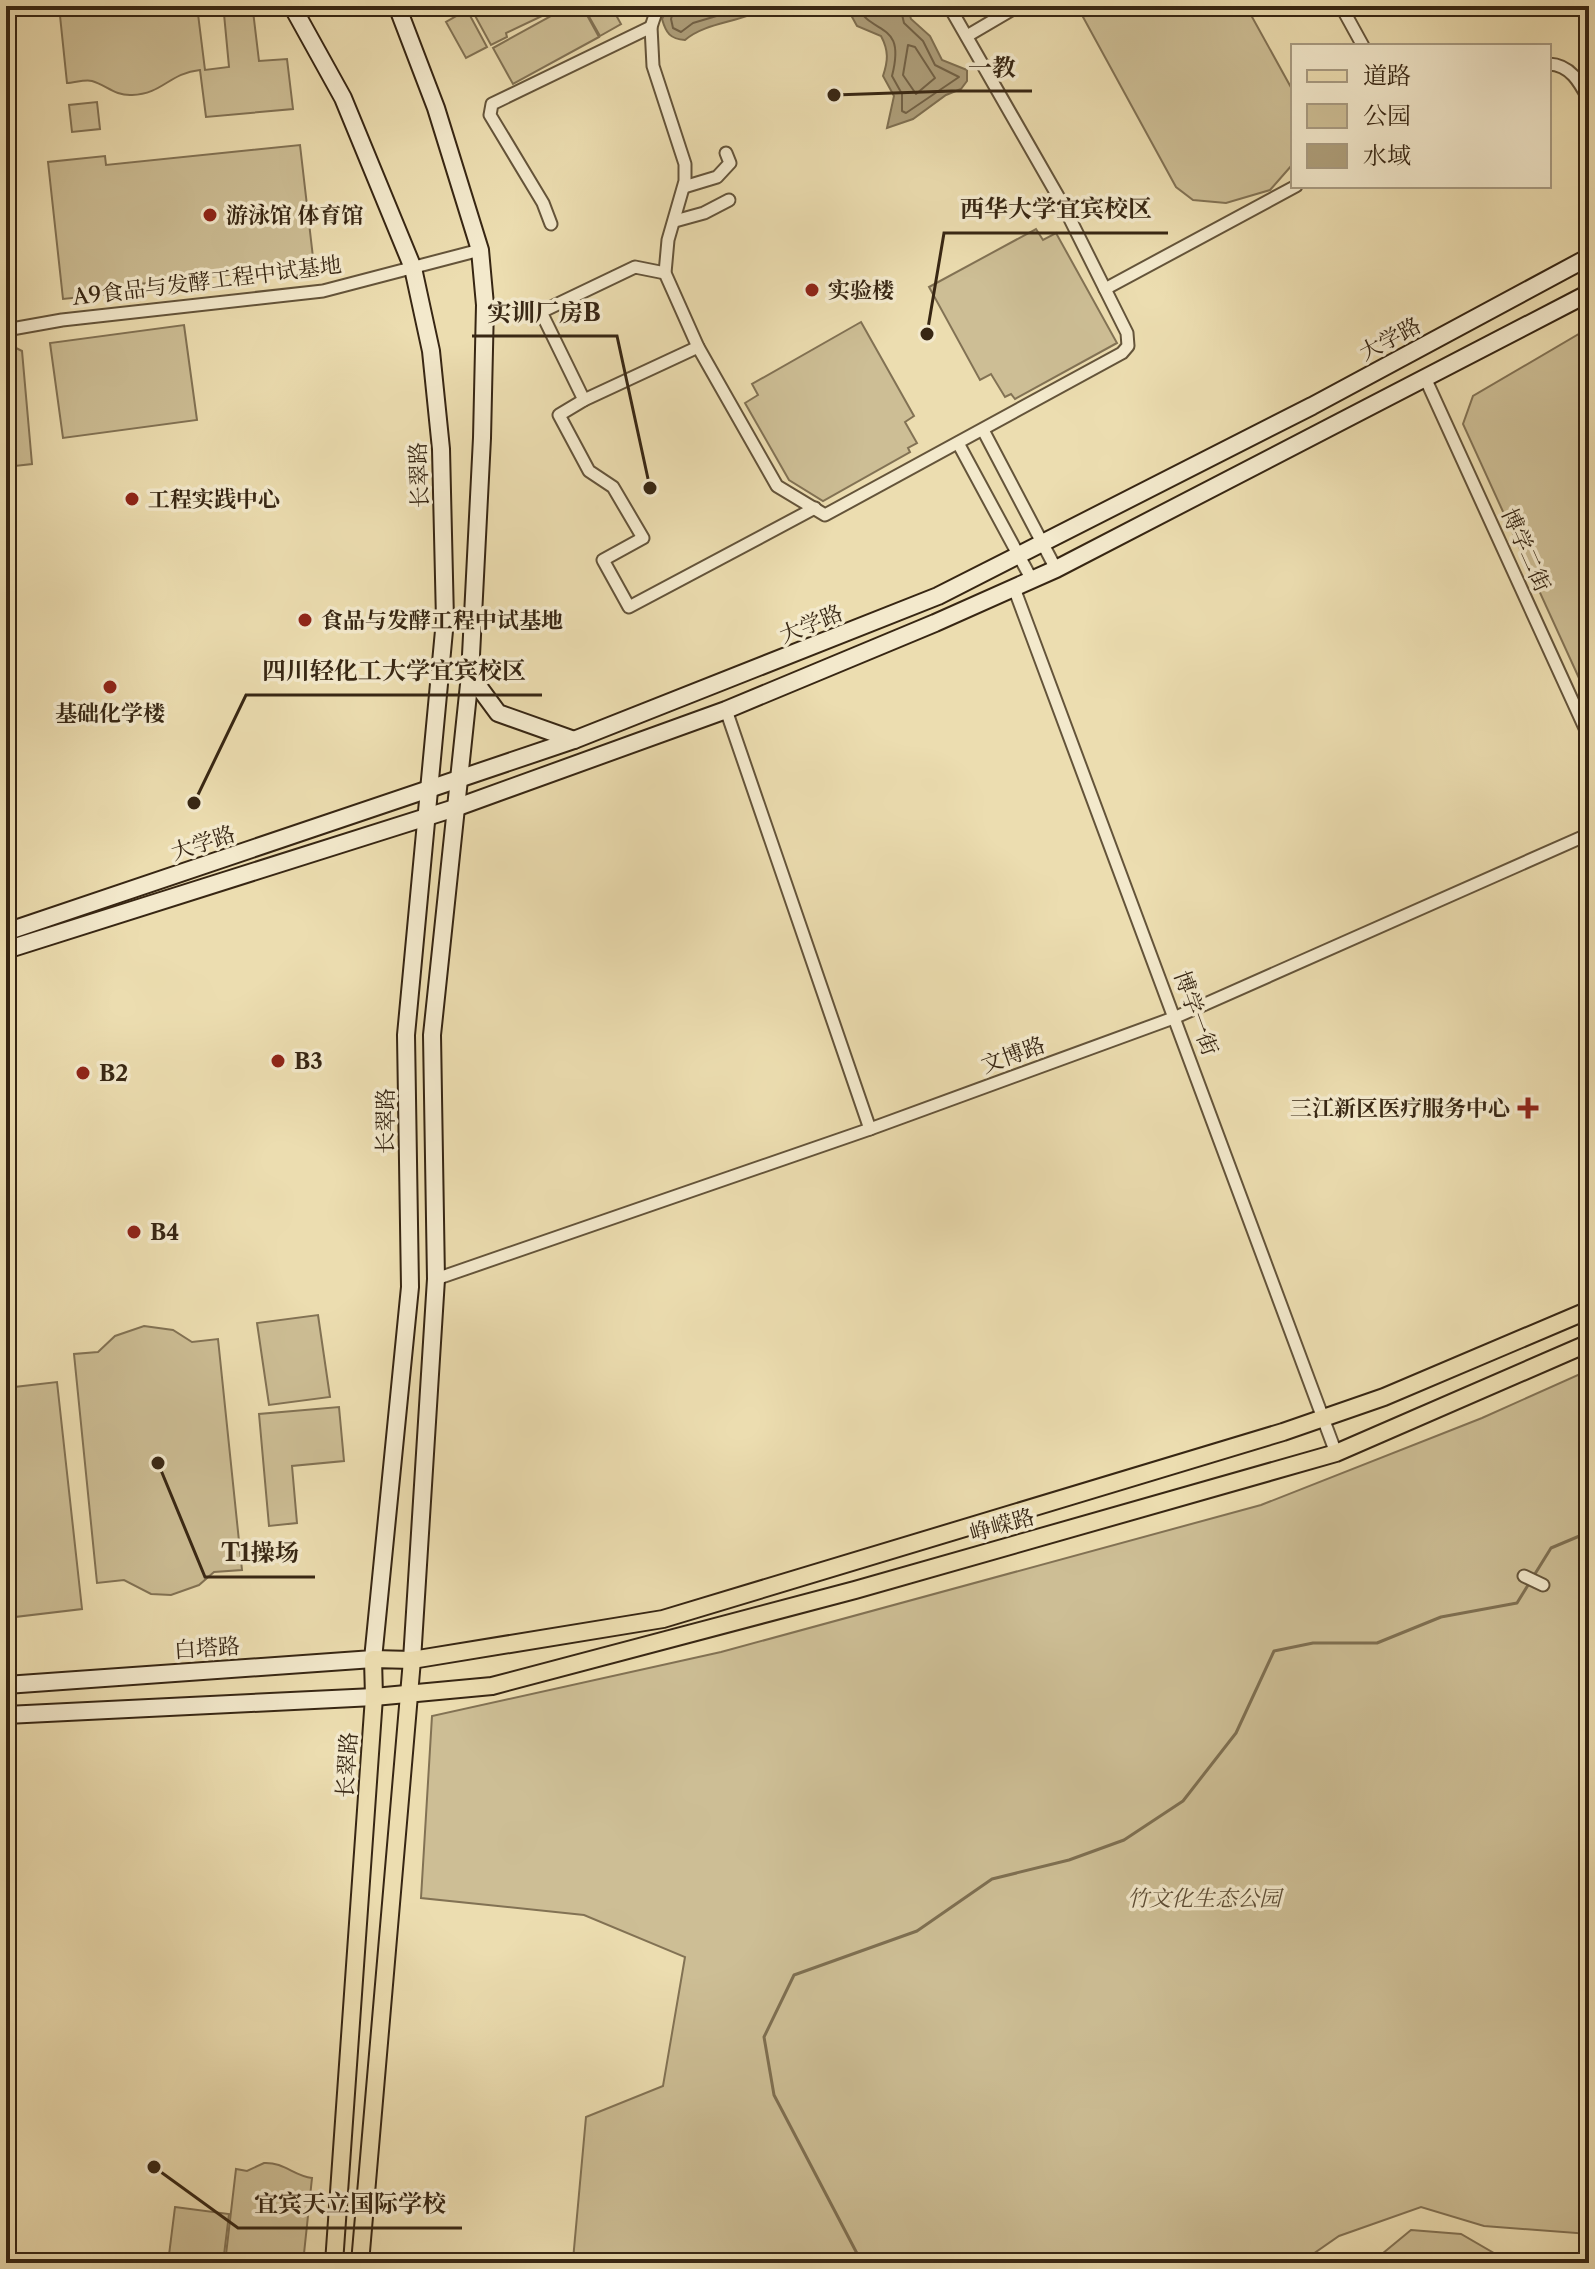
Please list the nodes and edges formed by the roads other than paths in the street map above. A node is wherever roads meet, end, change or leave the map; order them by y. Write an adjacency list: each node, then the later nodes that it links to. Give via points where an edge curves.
1 (292, 6): 20 (main road, 长翠路, via 343,98)
2 (397, 6): 18 (main road, via 436,108)
3 (658, 6): 7 (street)
4 (949, 6): 8 (street)
5 (1018, 6): 8 (street)
6 (1341, 6): 9 (street)
7 (651, 27): 13 (street, via 653,66 685,164); 17 (street, via 492,104 490,115)
8 (967, 36): 22 (street)
9 (1362, 44)
10 (1551, 64): 11 (street, via 1577,77)
11 (1589, 100)
12 (726, 153): 13 (street, via 730,163 723,174)
13 (684, 187): 16 (street)
14 (1292, 188): 22 (street)
15 (729, 200): 16 (street)
16 (675, 221): 21 (street)
17 (551, 224)
18 (480, 250): 20 (street, A9食品与发酵工程中试基地); 36 (main road, via 485,305 483,423)
19 (1589, 257): 31 (main road, 大学路)
20 (413, 268): 24 (street, A9食品与发酵工程中试基地, via 323,291); 41 (main road, 长翠路, via 431,351 441,449 445,620)
21 (665, 273): 25 (street); 27 (street, via 635,267 541,312)
22 (1105, 289): 28 (street, via 1127,333 1128,346 1122,353)
23 (1589, 293): 26 (main road, 大学路)
24 (6, 330)
25 (698, 347): 27 (street); 30 (street, via 777,486)
26 (1426, 380): 33 (main road, 大学路); 38 (street, 博学二街)
27 (584, 400): 30 (street, via 559,415 589,471 613,487 643,538 603,560 629,607)
28 (983, 430): 29 (street); 31 (street)
29 (958, 443): 30 (street, via 825,515); 32 (street)
30 (815, 508)
31 (1044, 544): 32 (main road, 大学路); 33 (street)
32 (1020, 555): 34 (street); 39 (main road, 大学路, via 938,596)
33 (1056, 569): 34 (main road, 大学路)
34 (1032, 580): 35 (main road, 大学路)
35 (1014, 588): 37 (main road, 大学路); 47 (street, 博学一街)
36 (470, 675): 39 (main road, via 498,713); 40 (main road)
37 (726, 710): 42 (main road, 大学路); 48 (street)
38 (1589, 737)
39 (574, 740): 40 (main road, 大学路)
40 (458, 780): 41 (main road, 大学路); 42 (main road)
41 (430, 790): 43 (main road, 长翠路); 45 (main road, 大学路)
42 (455, 808): 43 (main road, 大学路); 49 (main road, via 432,1035)
43 (428, 818): 46 (main road, 大学路); 56 (main road, 长翠路, via 406,1035 410,1287)
44 (1589, 834): 47 (street, 文博路)
45 (6, 932)
46 (6, 950)
47 (1176, 1017): 48 (street, 文博路); 52 (street, 博学一街)
48 (870, 1129): 49 (street, 文博路)
49 (436, 1279): 57 (main road)
50 (1589, 1310): 52 (main road, 峥嵘路, via 1384,1397)
51 (1589, 1343): 53 (main road, 峥嵘路)
52 (1324, 1416): 53 (street, 博学一街); 57 (main road, 峥嵘路, via 663,1619)
53 (1336, 1453): 59 (main road, 峥嵘路, via 855,1590 492,1686)
54 (1524, 1576): 55 (street)
55 (1543, 1585)
56 (373, 1659): 57 (main road, 白塔路); 58 (main road, 白塔路); 60 (main road, 长翠路)
57 (412, 1660): 59 (main road)
58 (6, 1685)
59 (411, 1696): 60 (main road); 63 (main road)
60 (374, 1697): 61 (main road); 62 (main road, 长翠路)
61 (6, 1715)
62 (334, 2263)
63 (360, 2263)

